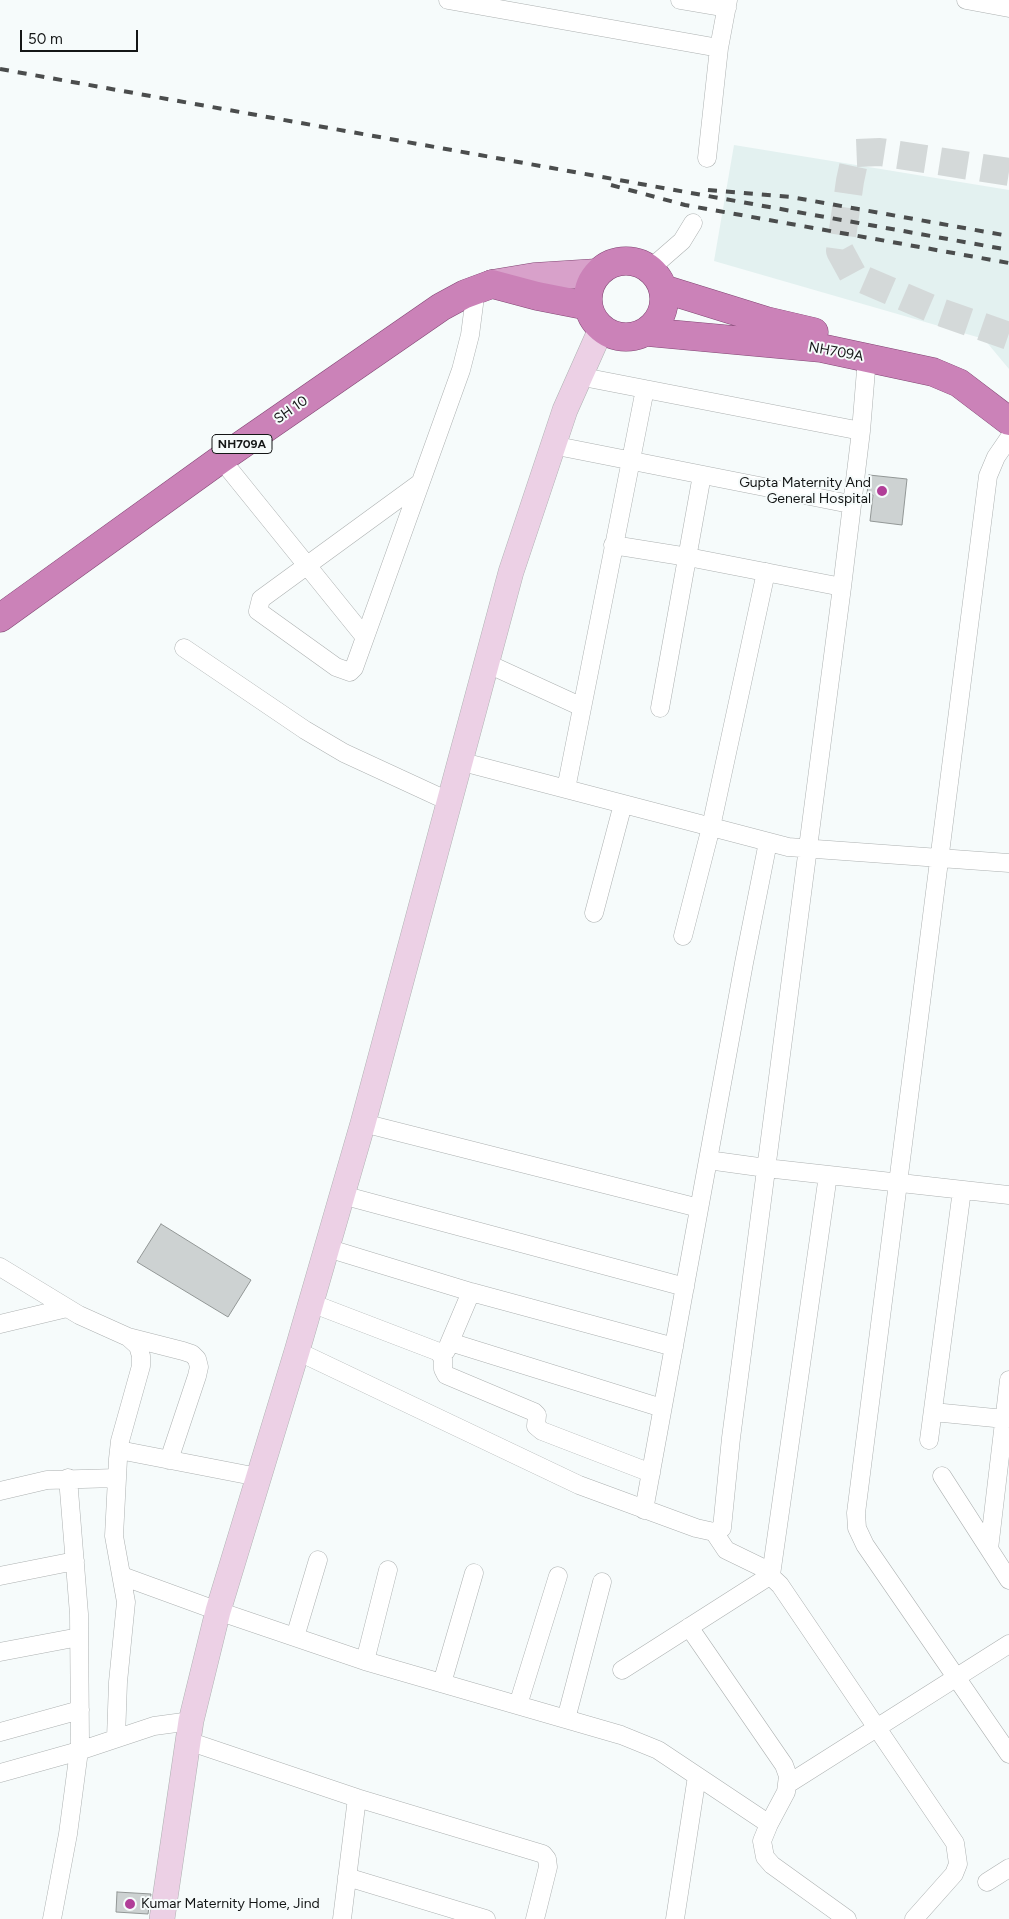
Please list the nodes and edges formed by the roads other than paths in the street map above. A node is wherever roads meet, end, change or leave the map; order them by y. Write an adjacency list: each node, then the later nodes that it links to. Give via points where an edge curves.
1 (448, 0): 6 (street)
2 (680, 0): 4 (street)
3 (966, 0): 5 (street)
4 (728, 4): 6 (street)
5 (1009, 8)
6 (719, 48): 7 (street)
7 (707, 158)
8 (693, 223): 10 (street)
9 (597, 273): 10 (highway, NH709A, via 617,261 635,261); 11 (main road, SH 10 / NH709A, via 549,276); 12 (highway, via 588,290)
10 (658, 279): 13 (highway, via 664,307); 17 (highway, NH709A, via 767,321 932,354 978,374 994,388)
11 (484, 286): 12 (highway, via 537,296); 22 (highway, SH 10 / NH709A, via 441,307); 25 (street, via 461,370)
12 (594, 317): 13 (highway, via 618,337 635,337); 15 (main road)
13 (648, 332): 14 (highway, NH709A, via 820,348)
14 (867, 358): 18 (highway, NH709A, via 933,372 959,383); 19 (street)
15 (578, 376): 16 (street); 21 (main road)
16 (645, 389): 19 (street); 23 (street)
17 (1009, 414)
18 (1009, 421)
19 (861, 431): 26 (street)
20 (1009, 438): 45 (street, via 988,476)
21 (552, 445): 23 (street); 35 (main road)
22 (221, 459): 29 (street); 32 (highway, SH 10 / NH709A)
23 (629, 460): 24 (street); 27 (street)
24 (702, 475): 26 (street); 28 (street)
25 (420, 483): 29 (street); 33 (street)
26 (850, 504): 31 (street)
27 (613, 545): 28 (street); 36 (street)
28 (688, 556): 30 (street); 37 (street)
29 (307, 565): 33 (street); 33 (street, via 261,599 258,611 336,668 345,671 350,672 354,668)
30 (766, 572): 31 (street); 42 (street)
31 (842, 586): 44 (street)
32 (0, 618)
33 (364, 636)
34 (184, 648): 40 (street, via 344,753)
35 (486, 663): 36 (street); 38 (main road)
36 (582, 707): 39 (street)
37 (660, 708)
38 (459, 761): 39 (street); 40 (main road)
39 (566, 789): 41 (street)
40 (448, 801): 49 (main road)
41 (623, 804): 42 (street); 47 (street)
42 (711, 827): 43 (street); 48 (street)
43 (768, 842): 44 (street); 50 (street)
44 (807, 850): 45 (street); 51 (street)
45 (940, 856): 46 (street); 53 (street)
46 (1009, 863)
47 (594, 913)
48 (683, 936)
49 (362, 1123): 55 (main road); 57 (street)
50 (708, 1160): 51 (street); 57 (street)
51 (766, 1168): 52 (street); 85 (street, via 731,1438 724,1521 722,1528)
52 (828, 1175): 53 (street); 91 (street)
53 (896, 1184): 54 (street); 105 (street, via 856,1513 857,1528 865,1545)
54 (962, 1190): 56 (street); 72 (street)
55 (342, 1195): 58 (main road); 60 (street)
56 (1009, 1195)
57 (699, 1208): 60 (street)
58 (327, 1248): 61 (street); 62 (main road)
59 (0, 1267): 63 (street)
60 (685, 1287): 67 (street)
61 (472, 1292): 66 (street); 67 (street)
62 (311, 1303): 68 (main road); 69 (street, via 439,1352)
63 (67, 1308): 64 (street); 65 (street)
64 (0, 1324)
65 (128, 1337): 75 (street, via 138,1346 142,1356); 77 (street, via 183,1351 197,1359 197,1376)
66 (450, 1342): 69 (street); 71 (street)
67 (674, 1347): 71 (street)
68 (297, 1351): 80 (main road); 84 (street, via 579,1485)
69 (443, 1359): 78 (street, via 446,1375 534,1412 537,1415 536,1426 542,1431)
70 (1009, 1380): 73 (street)
71 (662, 1408): 78 (street)
72 (933, 1412): 73 (street); 74 (street)
73 (1004, 1419): 76 (street)
74 (929, 1440)
75 (119, 1450): 77 (street); 82 (street)
76 (1005, 1455): 86 (street)
77 (169, 1460): 80 (street)
78 (651, 1473): 84 (street)
79 (942, 1476): 86 (street)
80 (258, 1477): 97 (main road)
81 (68, 1478): 82 (street); 83 (street); 88 (street)
82 (117, 1478): 93 (street, via 114,1536)
83 (0, 1491)
84 (644, 1510): 85 (street)
85 (714, 1532): 91 (street, via 726,1550)
86 (990, 1549): 95 (street)
87 (318, 1560): 100 (street)
88 (75, 1561): 92 (street); 99 (street)
89 (388, 1570): 103 (street)
90 (474, 1573): 106 (street)
91 (771, 1575): 98 (street); 110 (street)
92 (0, 1576)
93 (122, 1576): 97 (street); 113 (street, via 126,1602)
94 (558, 1576): 107 (street)
95 (1009, 1580)
96 (602, 1582): 109 (street)
97 (218, 1612): 100 (street); 111 (main road)
98 (689, 1627): 104 (street); 118 (street, via 784,1765)
99 (79, 1637): 102 (street); 108 (street)
100 (295, 1637): 103 (street)
101 (1009, 1644): 105 (street)
102 (0, 1652)
103 (365, 1661): 106 (street)
104 (622, 1670)
105 (956, 1677): 110 (street); 115 (street)
106 (442, 1683): 107 (street)
107 (518, 1705): 109 (street)
108 (80, 1710): 112 (street); 114 (street)
109 (566, 1719): 117 (street, via 658,1750)
110 (876, 1727): 118 (street); 131 (street, via 955,1843 958,1854 954,1874)
111 (190, 1731): 113 (street, via 166,1722); 119 (street); 125 (main road)
112 (0, 1732)
113 (116, 1738): 114 (street)
114 (79, 1751): 116 (street); 124 (street)
115 (1009, 1754)
116 (0, 1773)
117 (697, 1776): 120 (street); 129 (street)
118 (788, 1784): 120 (street)
119 (357, 1798): 122 (street); 128 (street, via 543,1854 548,1867)
120 (769, 1824): 130 (street, via 762,1841 765,1857)
121 (1009, 1868): 123 (street)
122 (347, 1877): 126 (street); 127 (street)
123 (987, 1882)
124 (52, 1919)
125 (162, 1919)
126 (342, 1919)
127 (486, 1919)
128 (535, 1919)
129 (675, 1919)
130 (846, 1919)
131 (914, 1919)

